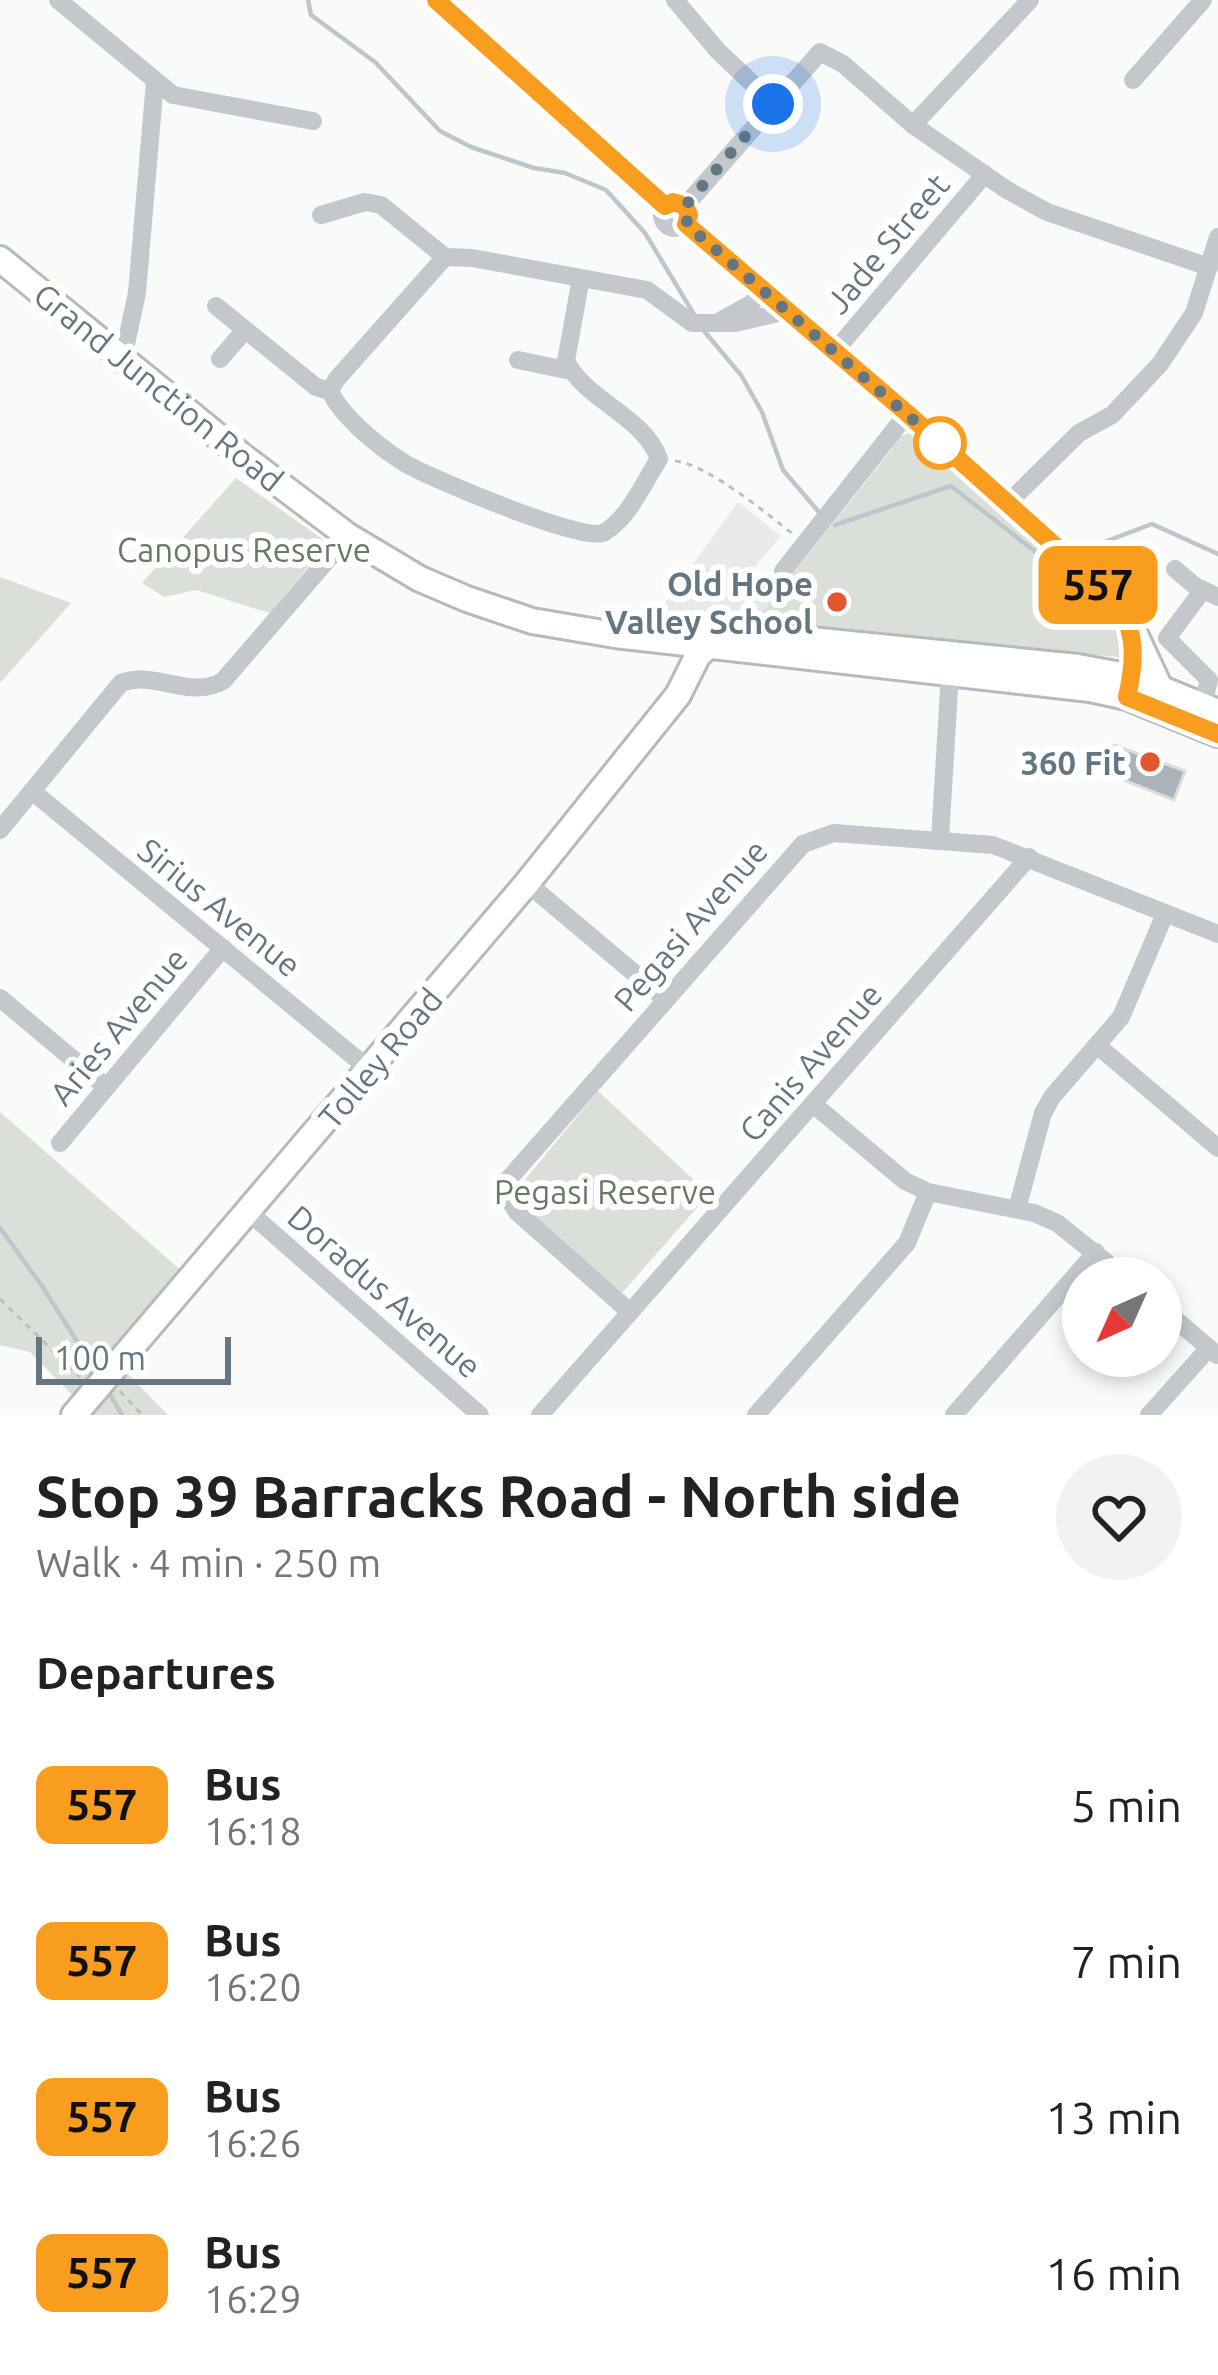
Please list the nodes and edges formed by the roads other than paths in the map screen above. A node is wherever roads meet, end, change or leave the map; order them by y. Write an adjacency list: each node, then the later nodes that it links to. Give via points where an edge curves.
1 (58, 0): 7 (street)
2 (436, 0): 12 (street)
3 (674, 0): 8 (street)
4 (1030, 0): 10 (street)
5 (1203, 0): 6 (street)
6 (1133, 80)
7 (155, 81): 9 (street, via 173,95); 25 (street, via 137,293)
8 (773, 104): 10 (street, via 820,52); 12 (street)
9 (313, 121)
10 (913, 125): 11 (street)
11 (985, 174): 17 (street, via 1047,212); 24 (street, Jade Street)
12 (679, 212): 19 (street)
13 (321, 215): 15 (street, via 381,205)
14 (1218, 237): 17 (street)
15 (446, 257): 18 (street); 29 (street)
16 (0, 259): 25 (main road, Grand Junction Road)
17 (1209, 267): 31 (street, via 1194,313 1160,364)
18 (581, 278): 22 (street, via 647,290); 28 (street)
19 (764, 290): 21 (street); 22 (street)
20 (216, 306): 23 (street)
21 (787, 311): 22 (street); 24 (street)
22 (705, 324)
23 (245, 330): 26 (street); 29 (street)
24 (835, 351): 30 (street)
25 (123, 358): 32 (main road, Grand Junction Road)
26 (220, 359)
27 (518, 359): 28 (street)
28 (571, 370): 29 (street, via 659,459 618,521 590,537 404,463)
29 (330, 392)
30 (908, 414): 31 (street); 34 (street)
31 (1008, 503): 37 (street, via 1121,605)
32 (348, 536): 36 (main road, Grand Junction Road, via 420,579); 44 (street, via 224,682 207,690 139,676 121,683)
33 (1175, 569): 35 (street)
34 (783, 571)
35 (1210, 594): 42 (street, via 1168,638 1209,680)
36 (509, 612): 38 (main road, Grand Junction Road); 38 (main road, Grand Junction Road)
37 (1132, 628): 40 (street); 41 (main road)
38 (704, 654): 39 (main road, Grand Junction Road); 39 (main road, Grand Junction Road); 48 (main road, Tolley Road)
39 (950, 663): 40 (main road, Grand Junction Road, via 1090,689); 46 (street)
40 (1129, 687): 41 (main road, Grand Junction Road); 43 (main road, Grand Junction Road)
41 (1160, 688): 42 (main road, Grand Junction Road)
42 (1210, 708)
43 (1218, 734)
44 (32, 791): 45 (street); 51 (street, Sirius Avenue)
45 (0, 830)
46 (940, 839): 47 (street, Pegasi Avenue); 53 (street, Pegasi Avenue, via 812,838)
47 (1029, 857): 49 (street, Pegasi Avenue); 57 (street, Canis Avenue)
48 (527, 884): 53 (street); 55 (main road, Tolley Road)
49 (1166, 914): 50 (street, Pegasi Avenue); 54 (street, via 1128,1005)
50 (1218, 934)
51 (223, 948): 55 (street, Sirius Avenue); 56 (street, Aries Avenue)
52 (0, 998): 56 (street)
53 (664, 999): 65 (street, Pegasi Avenue, via 506,1182 517,1212)
54 (1098, 1046): 59 (street); 61 (street, via 1042,1113)
55 (370, 1070): 62 (main road, Tolley Road)
56 (106, 1087): 58 (street, Aries Avenue)
57 (812, 1104): 60 (street, via 882,1166); 65 (street, Canis Avenue)
58 (60, 1143)
59 (1218, 1148)
60 (928, 1192): 61 (street); 71 (street, via 907,1243)
61 (1016, 1209): 63 (street, via 1057,1223)
62 (250, 1213): 68 (main road, Tolley Road); 69 (street, Doradus Avenue)
63 (1096, 1252): 64 (street); 72 (street)
64 (1102, 1257)
65 (630, 1312): 70 (street, Canis Avenue)
66 (1182, 1325): 67 (street)
67 (1213, 1352): 73 (street)
68 (74, 1415)
69 (480, 1415)
70 (540, 1415)
71 (756, 1415)
72 (954, 1415)
73 (1149, 1415)

